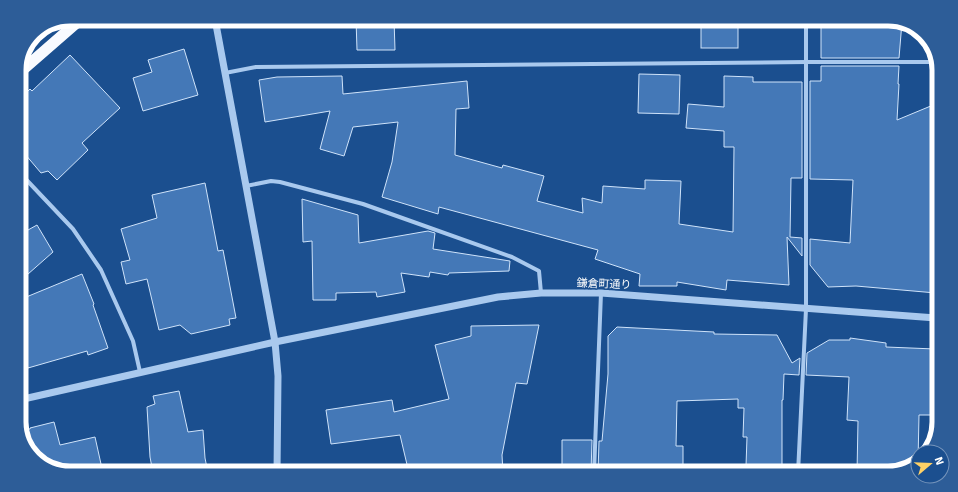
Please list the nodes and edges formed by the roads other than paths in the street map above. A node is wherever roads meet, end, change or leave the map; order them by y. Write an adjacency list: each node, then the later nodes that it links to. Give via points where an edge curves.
1 (73, 26): 6 (highway)
2 (216, 26): 7 (street)
3 (806, 26): 4 (street)
4 (807, 62): 5 (street); 7 (street, via 256,67); 12 (street)
5 (931, 62)
6 (26, 67)
7 (225, 73): 9 (street)
8 (26, 179): 15 (street, via 73,229 101,270 133,341)
9 (246, 186): 10 (street, via 270,181 312,190 363,204 512,258 539,271); 14 (street)
10 (541, 293): 11 (street, 鎌倉町通り); 14 (street, 鎌倉町通り, via 498,297)
11 (601, 293): 12 (street, 鎌倉町通り); 18 (street)
12 (806, 309): 13 (street, 鎌倉町通り); 19 (street)
13 (932, 318)
14 (274, 342): 15 (street, 鎌倉町通り); 17 (street, via 278,376)
15 (140, 372): 16 (street, 鎌倉町通り)
16 (26, 398)
17 (277, 466)
18 (594, 466)
19 (798, 466)

